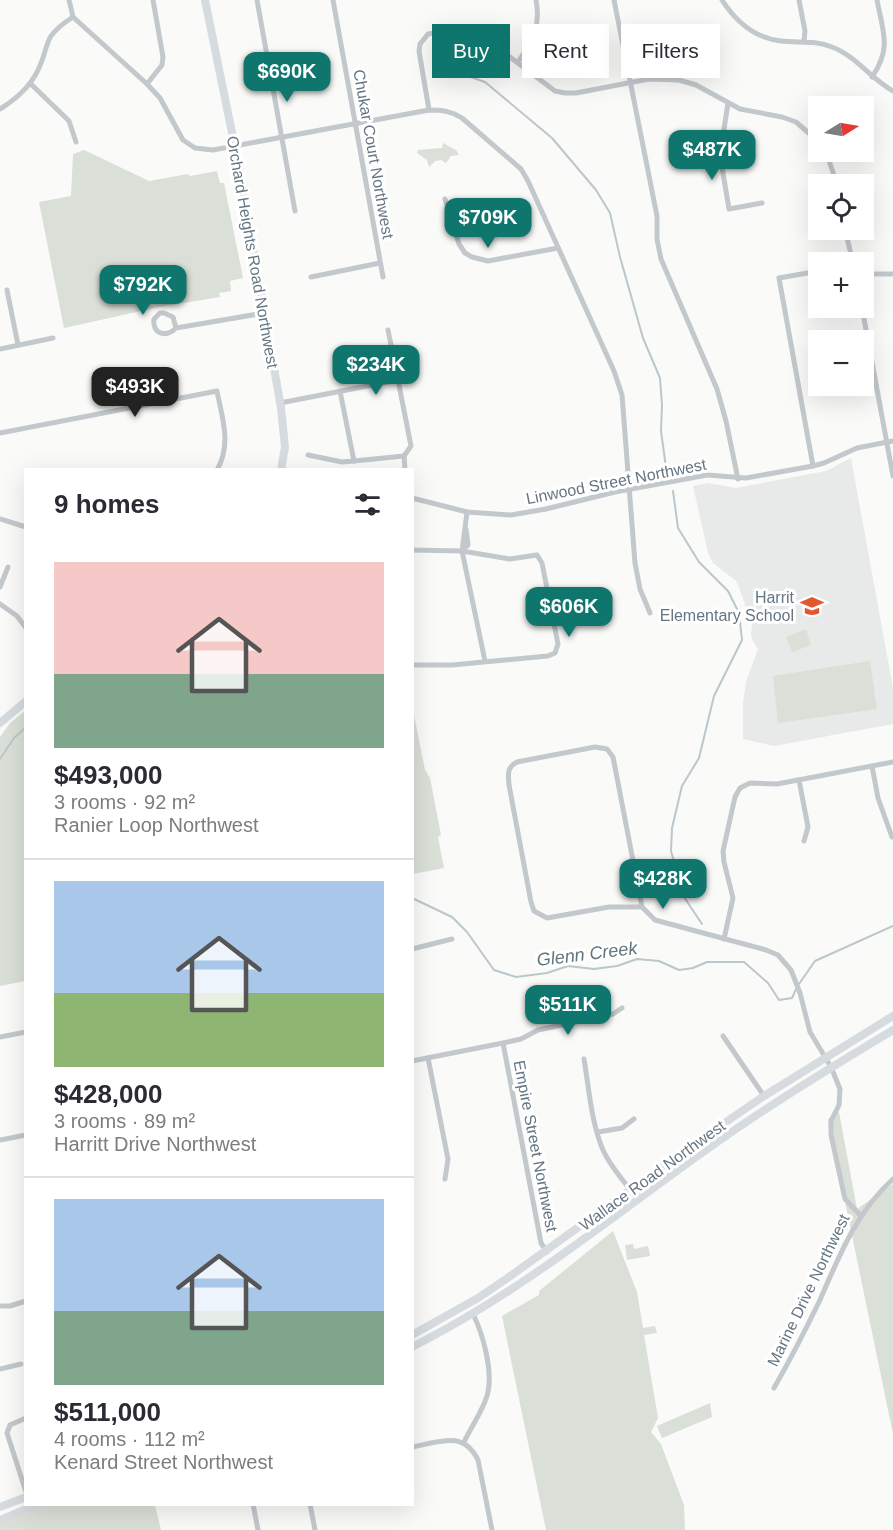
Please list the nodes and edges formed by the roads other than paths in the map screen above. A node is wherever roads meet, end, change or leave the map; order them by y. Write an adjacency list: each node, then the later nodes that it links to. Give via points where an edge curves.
1 (69, 0): 11 (street)
2 (153, 0): 17 (street, via 163,57 162,65)
3 (205, 0): 26 (main road, Orchard Heights Road Northwest)
4 (256, 0): 24 (street)
5 (333, 0): 22 (street, Chukar Court Northwest)
6 (536, 0): 13 (street, via 536,31)
7 (616, 0): 15 (street)
8 (722, 0): 12 (street, via 753,33 782,41)
9 (799, 0): 12 (street)
10 (877, 0): 14 (street, via 885,50)
11 (73, 17): 16 (street, via 51,36); 17 (street)
12 (804, 41): 14 (street, via 834,48)
13 (518, 62): 15 (street, via 555,91 565,93); 21 (street, via 474,35 446,32 423,38 419,51)
14 (872, 77): 18 (street)
15 (630, 83): 19 (street, via 679,80); 60 (street, via 657,216 661,259 720,398)
16 (31, 84): 20 (street); 25 (street, via 69,121)
17 (147, 84): 26 (street, via 160,98 186,143 207,150)
18 (893, 91)
19 (728, 103): 23 (street, via 796,122); 28 (street, via 720,155 729,208)
20 (0, 109)
21 (429, 110): 22 (street); 30 (street, via 454,112 520,170)
22 (355, 124): 24 (street); 31 (street, Chukar Court Northwest)
23 (808, 132)
24 (282, 137): 26 (street); 29 (street)
25 (76, 142)
26 (234, 146): 38 (main road, Orchard Heights Road Northwest)
27 (445, 199): 30 (street, via 459,244 472,258 488,261)
28 (762, 203)
29 (296, 211)
30 (558, 248): 61 (street, via 622,395)
31 (380, 263): 35 (street); 36 (street, Chukar Court Northwest)
32 (808, 273): 55 (street, via 779,278)
33 (893, 274): 34 (street)
34 (874, 275)
35 (311, 277)
36 (383, 277)
37 (7, 290): 43 (street)
38 (264, 313): 40 (street); 49 (main road, Orchard Heights Road Northwest)
39 (864, 318): 51 (street)
40 (176, 328): 40 (street, via 168,314 160,313 154,319 158,333)
41 (388, 330): 45 (street)
42 (53, 338): 43 (street)
43 (18, 345): 44 (street)
44 (0, 348)
45 (392, 348): 46 (street); 47 (street)
46 (361, 353)
47 (398, 380): 48 (street); 53 (street, via 411,446)
48 (340, 391): 49 (street); 54 (street)
49 (280, 403): 57 (main road, Orchard Heights Road Northwest, via 285,436)
50 (0, 433): 56 (street, via 217,391 226,436)
51 (890, 441): 55 (street, Linwood Street Northwest, via 857,448); 59 (street)
52 (308, 455): 54 (street)
53 (404, 456): 54 (street); 58 (street)
54 (354, 461)
55 (813, 466): 60 (street, Linwood Street Northwest)
56 (218, 468)
57 (281, 468)
58 (405, 468)
59 (893, 476)
60 (738, 479): 61 (street, Linwood Street Northwest, via 707,475)
61 (629, 490): 63 (street, Linwood Street Northwest, via 532,512); 71 (street, via 635,563)
62 (414, 499): 63 (street, Linwood Street Northwest)
63 (467, 512): 67 (street)
64 (0, 519): 65 (street)
65 (24, 526)
66 (414, 550): 67 (street)
67 (462, 551): 73 (street); 73 (street, via 510,559 537,555 542,563 557,650 548,656)
68 (8, 567): 69 (street)
69 (0, 587)
70 (0, 604): 72 (street)
71 (650, 614)
72 (24, 625)
73 (485, 661): 74 (street)
74 (414, 665)
75 (24, 703): 76 (main road)
76 (0, 723)
77 (893, 762): 78 (street)
78 (872, 766): 79 (street); 80 (street)
79 (799, 780): 81 (street, via 808,827); 84 (street, via 750,783 735,796 723,851 733,898)
80 (892, 837)
81 (804, 841)
82 (642, 907): 82 (street, via 609,907 547,918 534,911 508,785 512,764 583,748 607,749 613,757); 84 (street, via 655,920)
83 (452, 939): 85 (street)
84 (724, 939): 94 (street, via 778,955 786,963 800,993 810,1032)
85 (414, 948)
86 (622, 1008): 92 (street, via 613,1014 538,1030)
87 (893, 1016): 94 (main road, Wallace Road Northwest)
88 (893, 1030): 97 (main road, Wallace Road Northwest)
89 (24, 1032): 91 (street)
90 (723, 1036): 98 (street)
91 (0, 1037)
92 (503, 1043): 93 (street); 108 (street, Empire Street Northwest, via 541,1243)
93 (428, 1058): 96 (street); 103 (street, via 448,1159)
94 (825, 1058): 97 (street); 98 (main road, Wallace Road Northwest)
95 (584, 1059): 100 (street)
96 (414, 1061)
97 (831, 1067): 106 (main road, Wallace Road Northwest); 107 (street, via 840,1089 839,1105 830,1128 836,1160 845,1199)
98 (764, 1096): 105 (main road, Wallace Road Northwest)
99 (634, 1119): 100 (street, via 622,1128)
100 (598, 1132): 105 (street, via 608,1158)
101 (24, 1135): 102 (street)
102 (0, 1140)
103 (445, 1179)
104 (893, 1179): 107 (street, Marine Drive Northwest)
105 (630, 1190): 106 (street); 108 (main road, Wallace Road Northwest)
106 (637, 1199): 111 (main road, Wallace Road Northwest)
107 (860, 1215): 116 (street, Marine Drive Northwest)
108 (547, 1252): 112 (main road, Wallace Road Northwest)
109 (24, 1302): 110 (street)
110 (0, 1306)
111 (473, 1314): 113 (main road, Wallace Road Northwest); 118 (street, via 481,1331 489,1389)
112 (414, 1334)
113 (414, 1346)
114 (21, 1364): 115 (street)
115 (0, 1369)
116 (774, 1388)
117 (24, 1419): 120 (street, via 10,1425 7,1432)
118 (464, 1442): 119 (street, via 447,1440); 129 (street, via 478,1460)
119 (414, 1446)
120 (24, 1486)
121 (24, 1498): 125 (main road)
122 (31, 1506): 126 (main road)
123 (253, 1506): 127 (street)
124 (310, 1506): 128 (street)
125 (0, 1508)
126 (0, 1520)
127 (258, 1530)
128 (315, 1530)
129 (492, 1530)

